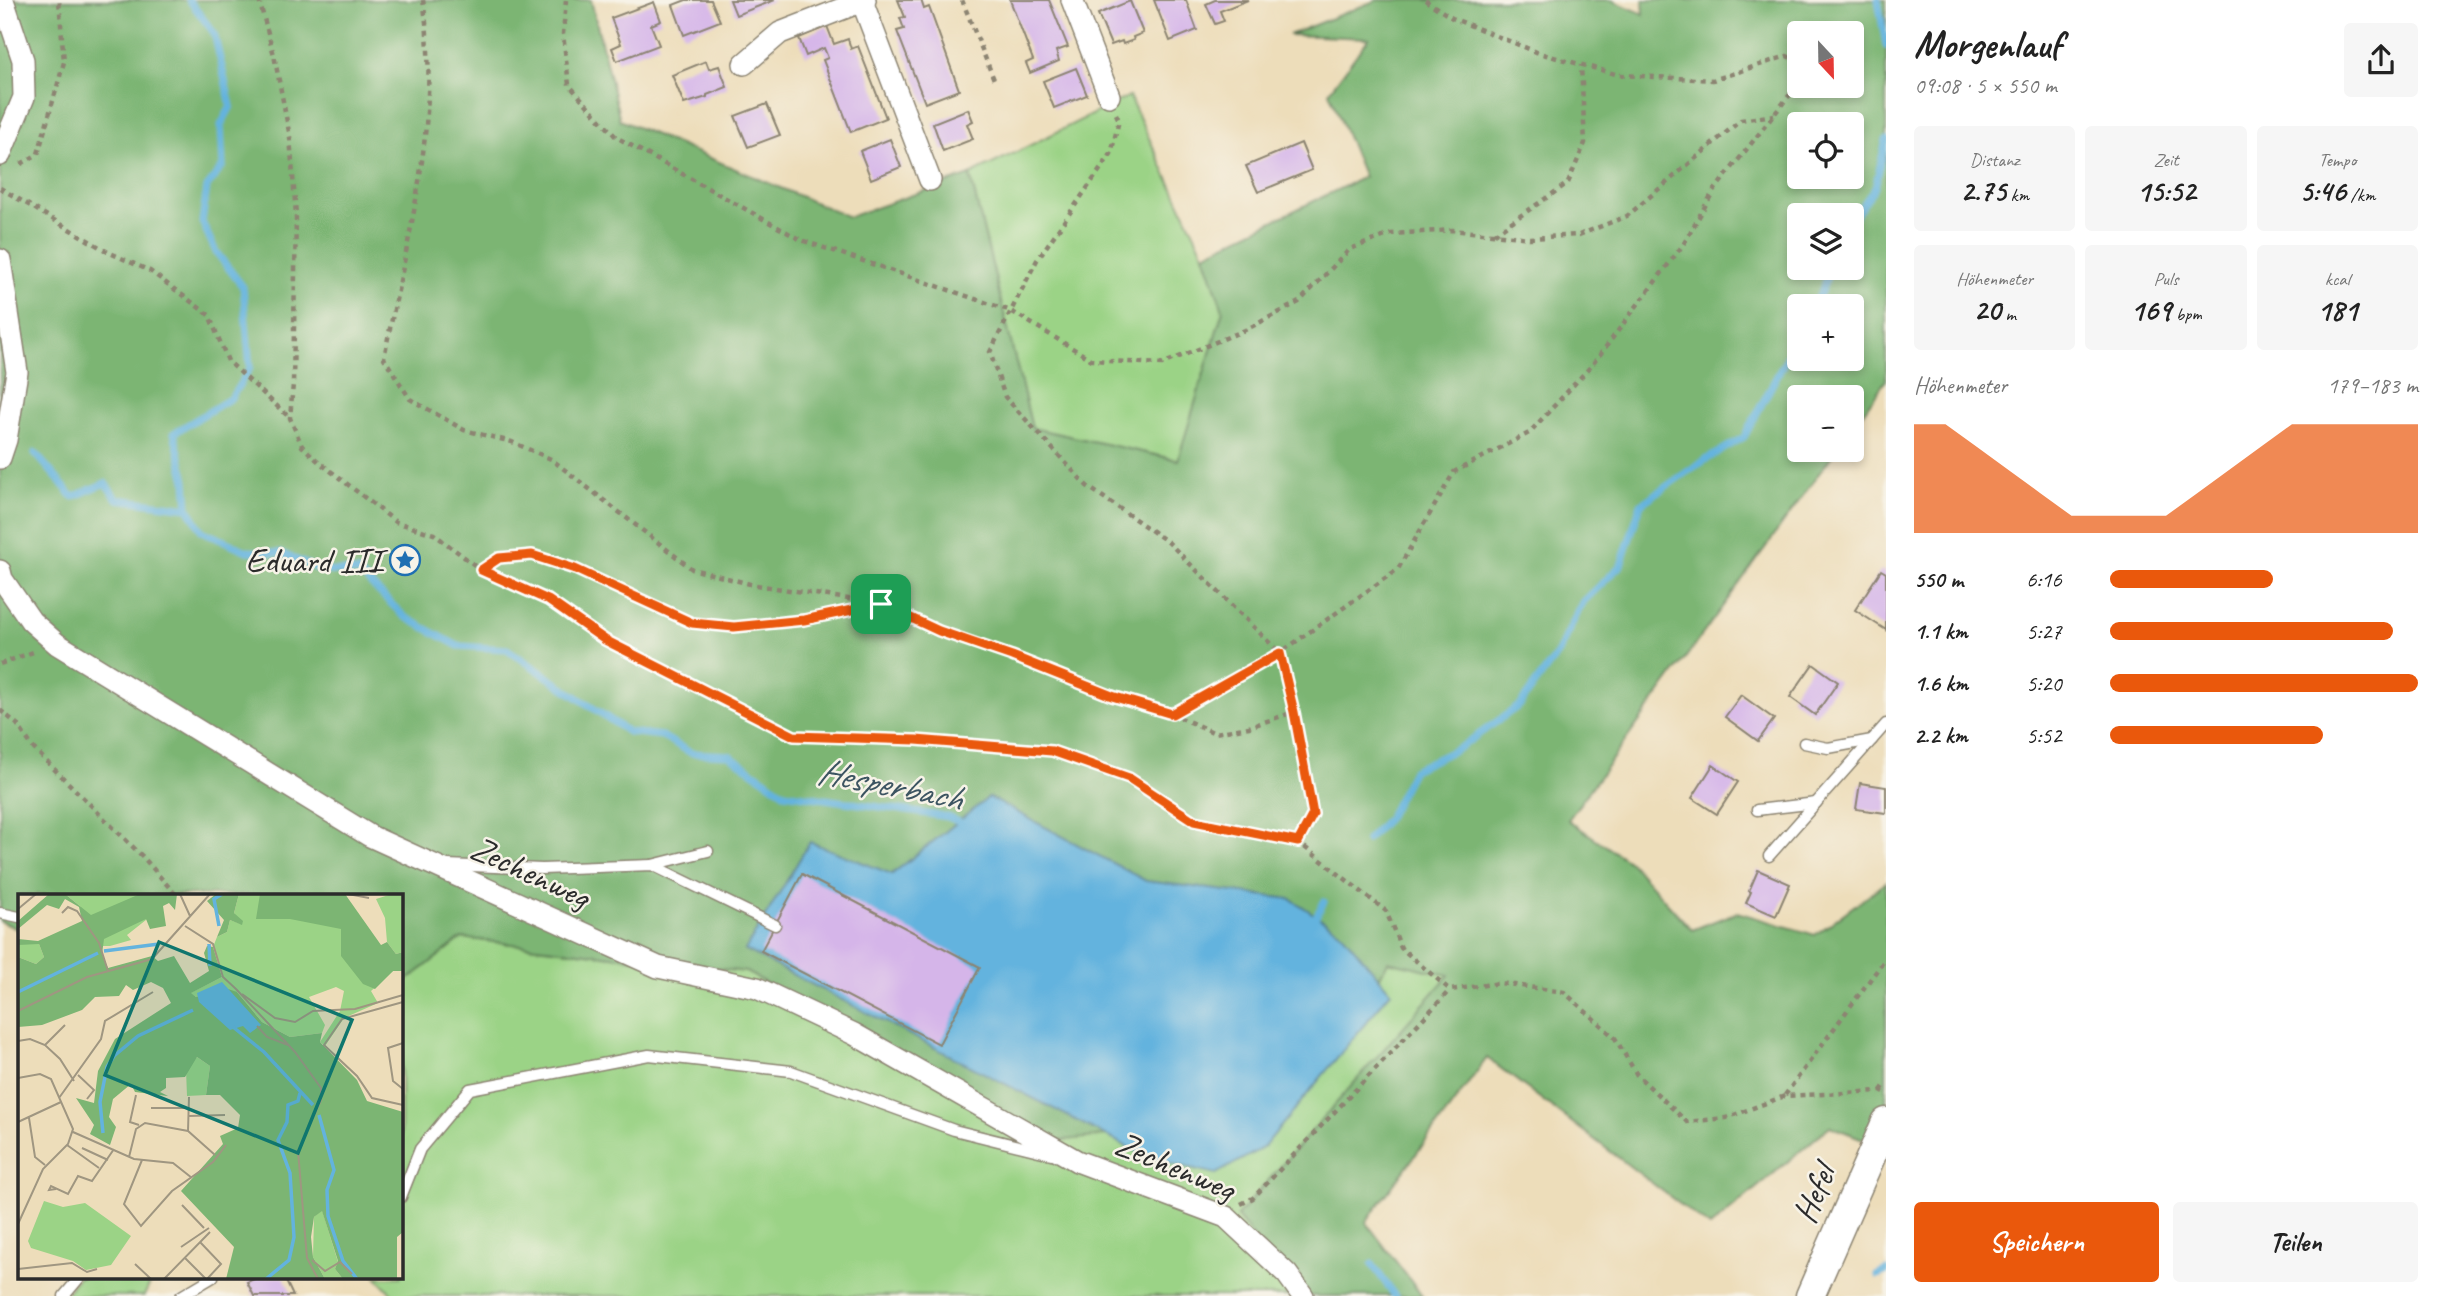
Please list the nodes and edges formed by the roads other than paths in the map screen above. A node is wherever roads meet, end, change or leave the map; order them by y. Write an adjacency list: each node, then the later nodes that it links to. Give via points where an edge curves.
1 (3, 0): 6 (street, via 23,60 24,97)
2 (1073, 0): 5 (street)
3 (864, 1): 4 (street, via 780,33); 7 (street)
4 (744, 64)
5 (1109, 96)
6 (0, 155)
7 (930, 180)
8 (0, 260): 9 (street, via 17,372)
9 (0, 458)
10 (0, 571): 18 (street, Zechenweg, via 32,621 57,644 370,836)
11 (1886, 724): 12 (lane)
12 (1872, 740): 13 (lane, via 1828,748); 14 (lane)
13 (1804, 743)
14 (1816, 803): 15 (lane); 17 (lane)
15 (1757, 810)
16 (708, 851): 19 (lane)
17 (1769, 856)
18 (434, 865): 19 (lane, via 542,869); 24 (street, Zechenweg, via 658,967 757,988 854,1034)
19 (652, 865): 22 (lane)
20 (0, 913): 21 (lane)
21 (18, 917)
22 (775, 925)
23 (1886, 1122): 31 (main road, Hefel)
24 (1077, 1161): 25 (lane, Zechenweg, via 954,1130 791,1071 649,1055 470,1089 420,1149); 30 (street, Zechenweg, via 1226,1217 1287,1274)
25 (402, 1194)
26 (79, 1278): 28 (lane)
27 (210, 1278): 29 (lane)
28 (64, 1296)
29 (181, 1296)
30 (1303, 1296)
31 (1810, 1296)

